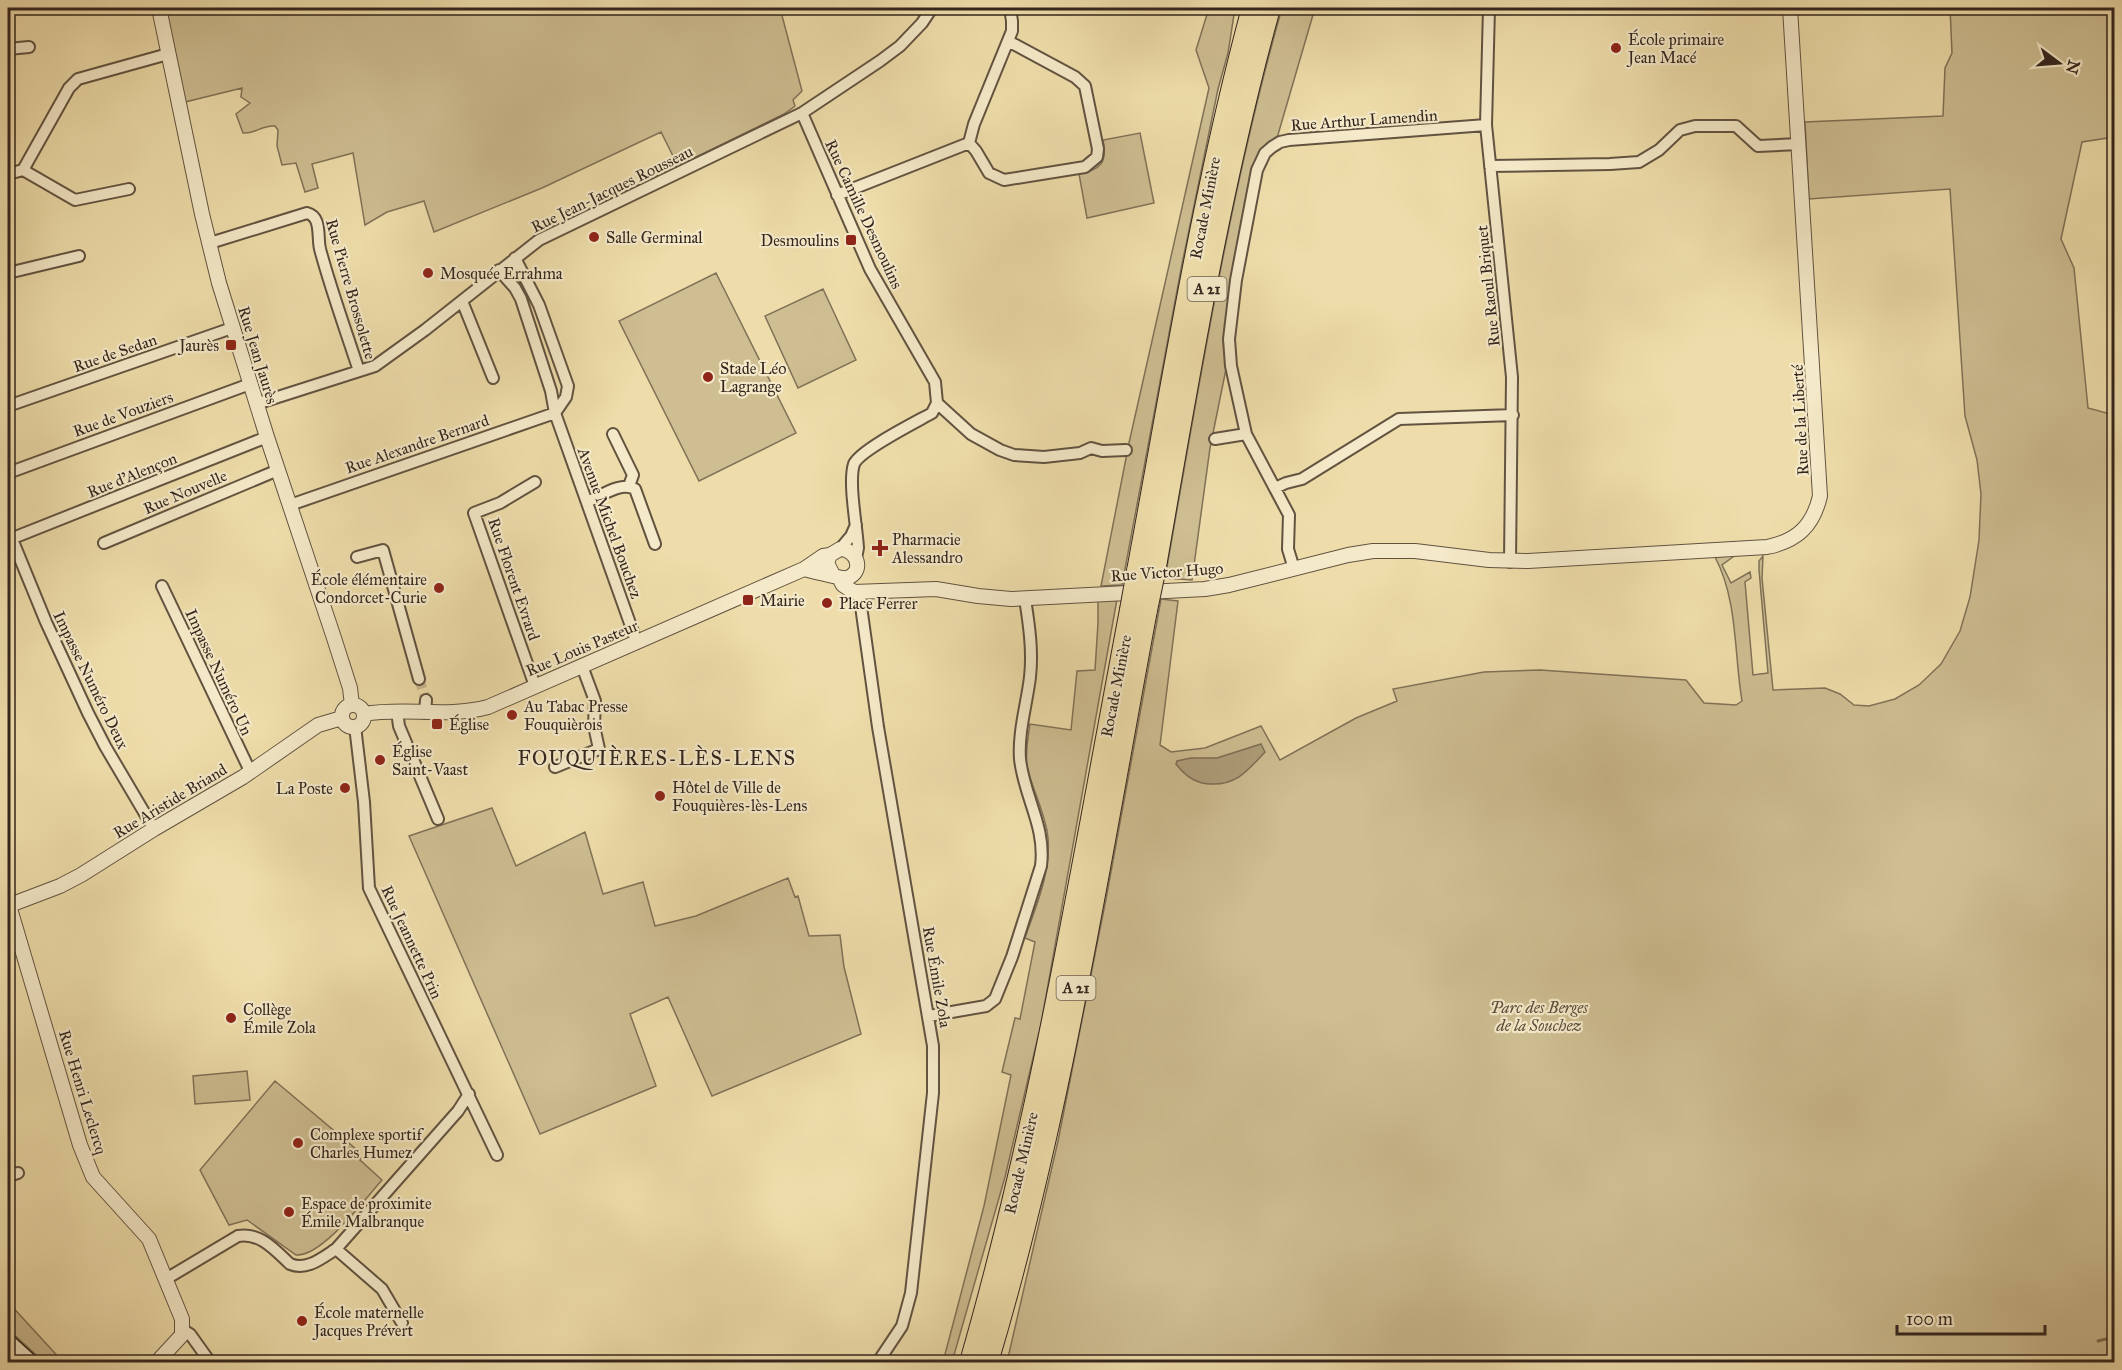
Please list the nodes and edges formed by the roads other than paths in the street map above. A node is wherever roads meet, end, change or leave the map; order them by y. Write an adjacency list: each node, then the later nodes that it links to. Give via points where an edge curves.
1 (159, 8): 11 (street, Rue Jean Jaurès)
2 (932, 8): 12 (street, Rue Jean-Jacques Rousseau, via 900,46)
3 (1010, 8): 8 (street, via 1012,26)
4 (1252, 8): 58 (highway, Rocade Minière / A 21, via 1200,230)
5 (1270, 8): 58 (highway, Rocade Minière / A 21, via 1257,53)
6 (1489, 8): 13 (street, Rue Raoul Briquet)
7 (1790, 8): 15 (street, Rue de la Liberté)
8 (1008, 40): 14 (street); 14 (street, via 1085,86 1097,157 1085,167 1004,180 989,173)
9 (29, 47): 10 (street)
10 (8, 49)
11 (168, 54): 17 (street, via 78,79); 21 (street, Rue Jean Jaurès)
12 (802, 113): 20 (street, Rue Camille Desmoulins); 23 (street, Rue Jean-Jacques Rousseau, via 539,240)
13 (1486, 125): 16 (street, Rue Raoul Briquet); 37 (street, Rue Arthur Lamendin, via 1289,140 1265,153 1252,193 1229,339)
14 (969, 143): 20 (street)
15 (1799, 144): 16 (street, via 1758,146 1736,126 1695,126 1680,130 1639,162); 54 (street, Rue de la Liberté, via 1820,496 1812,519 1794,538 1767,547)
16 (1490, 166): 35 (street, Rue Raoul Briquet)
17 (22, 170): 18 (street); 19 (street, via 75,200)
18 (8, 174)
19 (129, 189)
20 (837, 195): 31 (street, Rue Camille Desmoulins, via 870,269 935,382)
21 (210, 243): 27 (street, Rue Jean Jaurès); 28 (street, Rue Pierre Brossolette, via 307,213 314,215 320,249)
22 (79, 256): 25 (street)
23 (515, 258): 24 (street, Rue Jean-Jacques Rousseau); 34 (street, via 539,305 568,386)
24 (499, 270): 26 (street, Rue Jean-Jacques Rousseau); 34 (street, Avenue Michel Bouchez, via 521,298)
25 (8, 273)
26 (462, 301): 28 (street, Rue Jean-Jacques Rousseau, via 375,366); 29 (street)
27 (232, 328): 30 (street, Rue Jean Jaurès); 33 (street, Rue de Sedan)
28 (359, 371): 32 (street, Rue Jean-Jacques Rousseau)
29 (493, 378)
30 (250, 384): 32 (street, Rue Jean Jaurès); 42 (street, Rue de Vouziers)
31 (937, 403): 40 (street, via 971,434 1014,455 1044,457 1092,448); 48 (street, via 932,413 858,459 853,473)
32 (256, 404): 38 (street, Rue Jean Jaurès)
33 (8, 406)
34 (555, 413): 46 (street, Avenue Michel Bouchez); 47 (street, Rue Alexandre Bernard)
35 (1513, 415): 45 (street, via 1399,419 1302,479); 54 (street, Rue Raoul Briquet)
36 (613, 434): 44 (street, via 633,475)
37 (1246, 434): 39 (street); 45 (street, Rue Arthur Lamendin)
38 (267, 438): 41 (street, Rue Jean Jaurès); 49 (street, Rue d'Alençon)
39 (1215, 440)
40 (1126, 450)
41 (278, 470): 47 (street, Rue Jean Jaurès); 50 (street, Rue Nouvelle)
42 (8, 473)
43 (535, 482): 67 (street, Rue Florent Evrard, via 474,513)
44 (629, 486): 46 (street); 51 (street, via 640,499)
45 (1275, 489): 57 (street, Rue Arthur Lamendin, via 1288,515 1288,549)
46 (587, 502): 64 (street, Avenue Michel Bouchez)
47 (290, 505): 68 (street, Rue Jean Jaurès, via 350,688)
48 (856, 525): 52 (street); 55 (street)
49 (10, 540): 76 (street, Impasse Numéro Deux, via 17,548 88,713)
50 (104, 543)
51 (655, 544)
52 (835, 552): 55 (street, via 850,551); 56 (street, Rue Louis Pasteur); 59 (street, via 827,564)
53 (357, 557): 66 (street, via 383,550)
54 (1510, 562): 57 (street, Rue Victor Hugo, via 1415,551 1373,551)
55 (855, 565): 59 (street, via 846,578); 61 (street)
56 (804, 569): 59 (street); 64 (street, Rue Louis Pasteur)
57 (1294, 569): 62 (street, Rue Victor Hugo, via 1205,589)
58 (1146, 572): 63 (highway, Rocade Minière / A 21, bridge)
59 (836, 577): 61 (street, via 847,588)
60 (162, 586): 74 (street, Impasse Numéro Un)
61 (859, 592): 62 (street, Rue Victor Hugo, via 936,589); 78 (street, Rue Émile Zola, via 879,738)
62 (1025, 599): 78 (street, via 1031,664 1020,756 1042,838 1039,875 995,999 986,1006)
63 (1139, 610): 83 (highway, Rocade Minière / A 21, via 1049,1037); 86 (highway, Rocade Minière / A 21, via 1064,1052)
64 (638, 643): 65 (street, Rue Louis Pasteur)
65 (582, 666): 67 (street, Rue Louis Pasteur); 73 (street, via 595,702 594,726 599,749)
66 (419, 679)
67 (535, 686): 69 (street, Rue Louis Pasteur, via 475,711 461,713 425,706)
68 (352, 705): 70 (street); 71 (street, via 345,708)
69 (397, 711): 70 (street, Rue Louis Pasteur); 75 (street, via 399,726)
70 (364, 714): 72 (street)
71 (342, 718): 72 (street, via 347,725); 74 (street, Rue Aristide Briand, via 318,725)
72 (355, 726): 79 (street, Rue Jeannette Prin, via 369,888)
73 (555, 767)
74 (250, 771): 76 (street, Rue Aristide Briand)
75 (438, 819)
76 (154, 829): 77 (street, Rue Aristide Briand, via 60,886)
77 (8, 905): 82 (street, Rue Henri Leclercq, via 93,1177 145,1232)
78 (928, 1016): 93 (street, Rue Émile Zola, via 933,1046 933,1093 915,1263 902,1326)
79 (469, 1094): 80 (street, Rue Jeannette Prin); 81 (street)
80 (497, 1155)
81 (336, 1249): 82 (street, via 309,1265 295,1266 262,1240 252,1235 238,1236); 84 (street, via 382,1289)
82 (166, 1279): 85 (street, Rue Henri Leclercq)
83 (983, 1318): 94 (highway); 95 (highway, Rocade Minière / A 21)
84 (402, 1323)
85 (183, 1330): 91 (street, via 178,1341); 92 (street)
86 (997, 1333): 96 (highway, Rocade Minière / A 21); 97 (highway)
87 (8, 1342): 90 (main road)
88 (8, 1356): 89 (main road)
89 (15, 1362)
90 (30, 1362)
91 (157, 1362)
92 (210, 1362)
93 (878, 1362)
94 (961, 1362)
95 (970, 1362)
96 (988, 1362)
97 (995, 1362)

